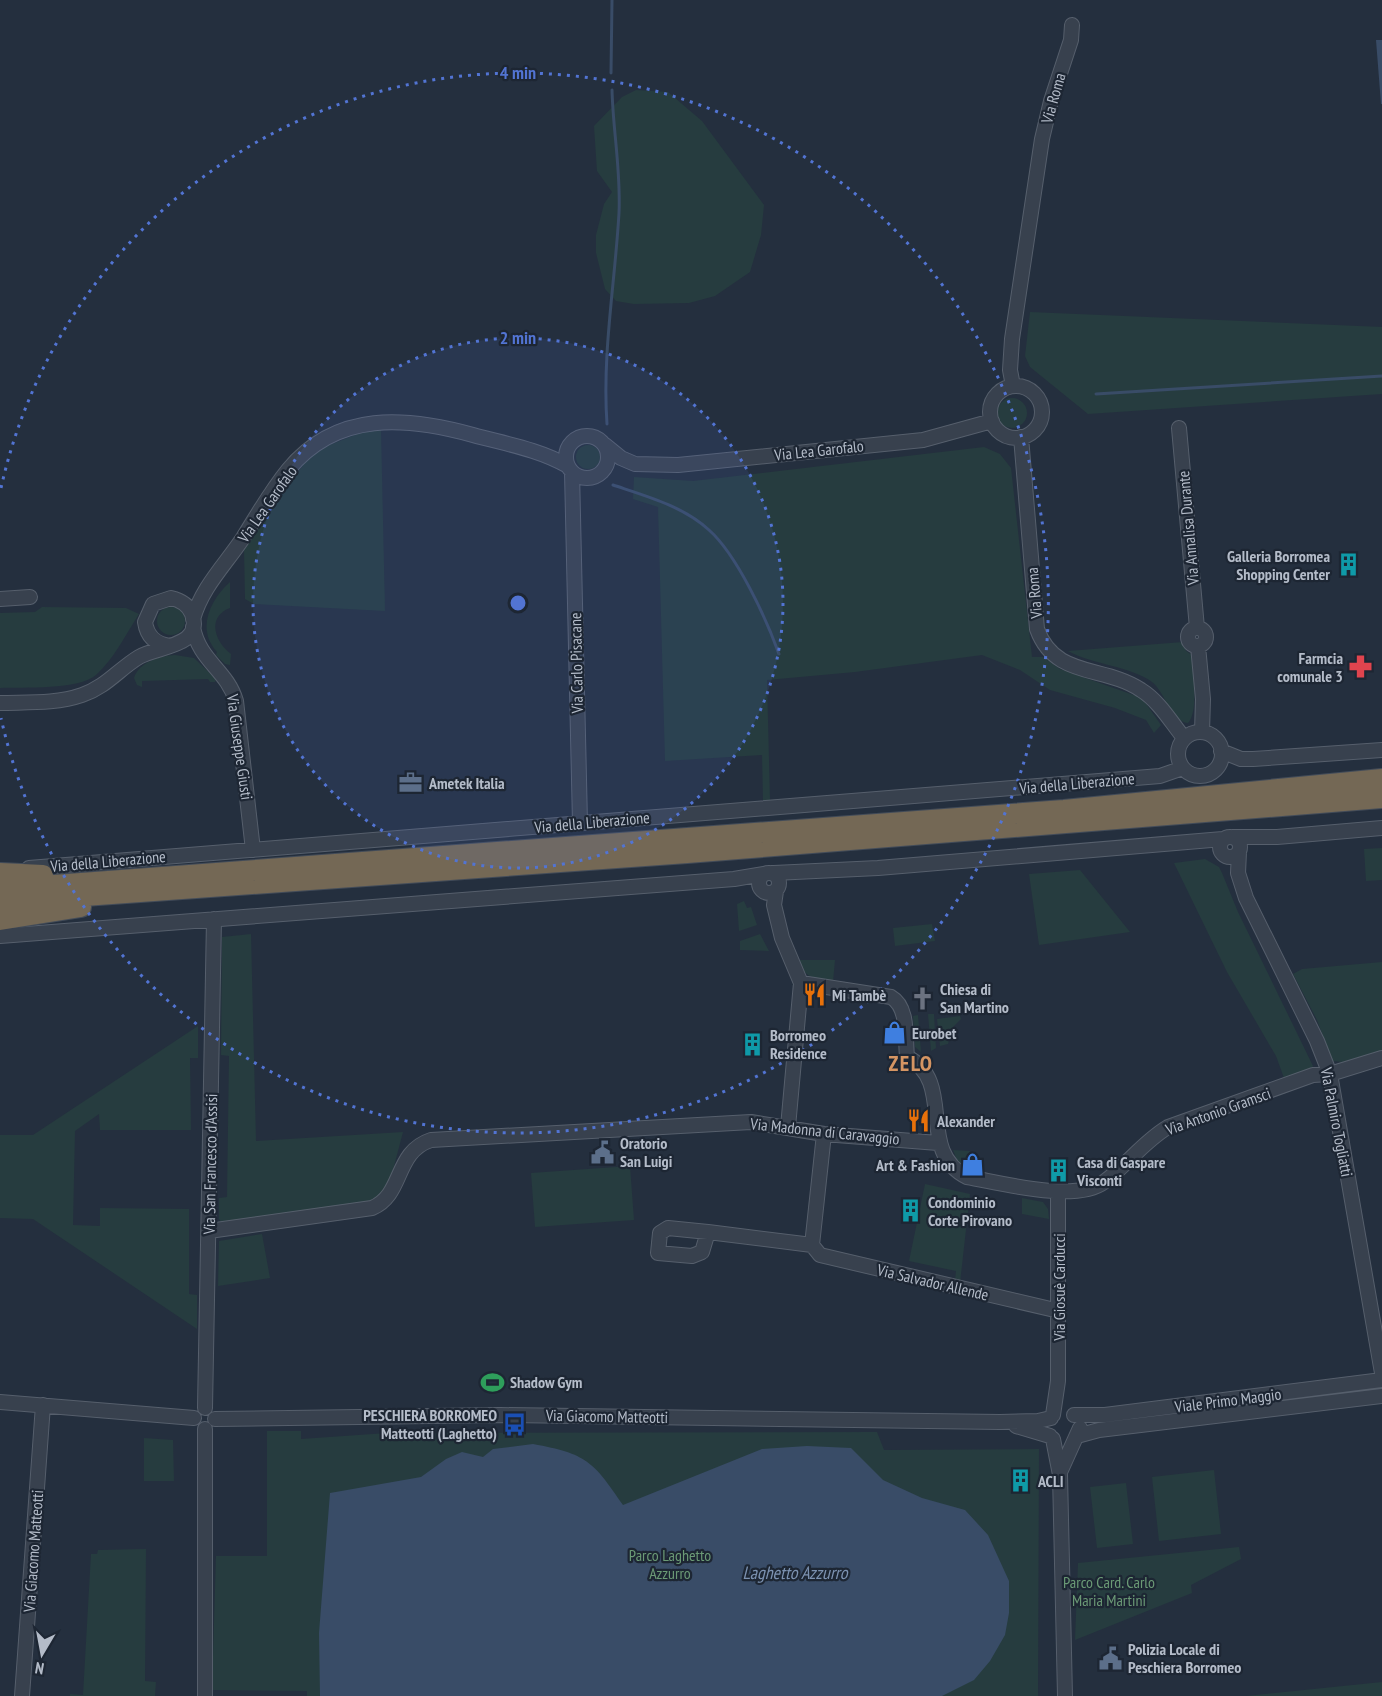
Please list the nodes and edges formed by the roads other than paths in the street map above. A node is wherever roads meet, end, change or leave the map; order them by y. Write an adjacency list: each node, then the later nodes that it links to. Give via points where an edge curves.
1 (1072, 25): 2 (street, Via Roma, via 1042,139 1012,339)
2 (1013, 386): 3 (street, via 994,399); 5 (street, via 1029,389 1042,408 1039,424)
3 (992, 421): 5 (street, via 1004,434); 9 (street, Via Lea Garofalo, via 908,442)
4 (1179, 428): 23 (street, Via Annalisa Durante, via 1197,628 1190,632 1189,639 1198,646)
5 (1020, 437): 24 (street, Via Roma, via 1041,639 1048,651 1063,662 1142,690)
6 (571, 442): 7 (street, Via Lea Garofalo, via 589,435); 8 (street, Via Lea Garofalo); 10 (street, via 566,454)
7 (605, 445): 9 (street, Via Lea Garofalo, via 621,458); 11 (street, via 609,456)
8 (540, 451): 10 (street, Via Lea Garofalo); 13 (street, Via Lea Garofalo, via 426,423 389,421 353,427 318,444 289,468)
9 (644, 465): 11 (street, Via Lea Garofalo)
10 (570, 469): 11 (street, Via Lea Garofalo, via 585,478); 12 (street, Via Carlo Pisacane)
11 (596, 475): 12 (street, via 582,485)
12 (573, 504): 32 (street, Via Carlo Pisacane)
13 (212, 581): 15 (street); 18 (street, Via Lea Garofalo, via 200,598)
14 (30, 597): 16 (street)
15 (171, 598): 17 (street, via 153,604); 18 (street, via 186,604)
16 (0, 599)
17 (145, 622): 19 (street, via 150,636 162,645); 21 (street, via 142,642)
18 (193, 623): 19 (street, via 187,638); 20 (street, Via Giuseppe Giusti)
19 (173, 646): 20 (street, Via Giuseppe Giusti); 21 (street, via 145,653)
20 (203, 655): 37 (street, Via Giuseppe Giusti, via 231,683 238,708)
21 (132, 661): 22 (street, via 103,685 72,699)
22 (0, 703)
23 (1202, 732): 24 (street); 26 (street, via 1215,738)
24 (1184, 738): 27 (street, via 1178,754)
25 (1382, 750): 26 (street, via 1253,759)
26 (1221, 751): 27 (street, Via della Liberazione, via 1220,763 1210,773 1196,775)
27 (1183, 768): 32 (street, Via della Liberazione, via 1160,776)
28 (1382, 779): 39 (highway, via 1052,811)
29 (1382, 798): 30 (highway)
30 (1336, 802): 31 (highway); 43 (highway)
31 (1382, 804)
32 (580, 823): 37 (street, Via della Liberazione)
33 (1382, 828): 34 (street)
34 (1277, 837): 35 (street); 38 (street)
35 (1228, 838): 36 (street); 38 (street, via 1239,840)
36 (1182, 844): 38 (street); 41 (street, via 799,874)
37 (253, 850): 40 (street, Via della Liberazione)
38 (1232, 853): 50 (street, Via Palmiro Togliatti, via 1241,887)
39 (279, 869): 40 (highway, via 202,868 64,875); 42 (highway)
40 (0, 872)
41 (771, 887): 46 (street, via 734,879); 48 (street, via 782,938)
42 (0, 889)
43 (136, 894): 44 (highway); 45 (highway, via 56,913)
44 (0, 902)
45 (0, 920)
46 (214, 920): 47 (street); 55 (street, Via San Francesco d'Assisi)
47 (0, 936)
48 (801, 983): 51 (street); 53 (street, Via Antonio Gramsci, via 897,1000 902,1008 907,1057 926,1070 932,1085)
49 (1382, 1058): 50 (street, Via Antonio Gramsci)
50 (1330, 1074): 54 (street, Via Antonio Gramsci, via 1313,1075 1168,1127 1097,1186); 59 (street, Via Palmiro Togliatti)
51 (788, 1127): 52 (street, Via Madonna di Caravaggio); 55 (street, Via Madonna di Caravaggio, via 751,1122 431,1140 411,1150 386,1200 372,1208)
52 (824, 1134): 53 (street, Via Madonna di Caravaggio); 57 (street)
53 (938, 1143): 54 (street, Via Antonio Gramsci, via 952,1167 967,1177)
54 (1058, 1193): 58 (street, Via Giosuè Carducci)
55 (209, 1231): 65 (street, Via San Francesco d'Assisi)
56 (708, 1232): 57 (street)
57 (812, 1245): 58 (street, Via Salvador Allende, via 820,1255)
58 (1059, 1311): 61 (street, Via Giosuè Carducci)
59 (1382, 1373)
60 (1382, 1380): 66 (street, Viale Primo Maggio, via 1105,1415)
61 (1058, 1381): 66 (street, Via Giosuè Carducci); 67 (street, Via Giosuè Carducci)
62 (1382, 1396): 72 (street, Viale Primo Maggio, via 1099,1430)
63 (0, 1402): 64 (street)
64 (42, 1405): 68 (street); 74 (street, Via Giacomo Matteotti)
65 (205, 1408): 68 (street, via 198,1410); 70 (street, via 213,1411)
66 (1072, 1414): 67 (street, via 1060,1412); 72 (street, Via Giosuè Carducci, via 1079,1425)
67 (1052, 1417): 69 (street, Via Giacomo Matteotti); 71 (street, Via Giosuè Carducci, via 1047,1426)
68 (194, 1418): 70 (street, via 197,1425)
69 (1000, 1422): 70 (street, Via Giacomo Matteotti, via 500,1415); 71 (street, Via Giacomo Matteotti)
70 (210, 1424): 75 (street)
71 (1052, 1437): 72 (street, via 1063,1443); 73 (street, Via Giosuè Carducci)
72 (1075, 1438): 73 (street, Via Giosuè Carducci)
73 (1060, 1475): 76 (street, Via Giosuè Carducci)
74 (22, 1696)
75 (205, 1696)
76 (1065, 1696)

